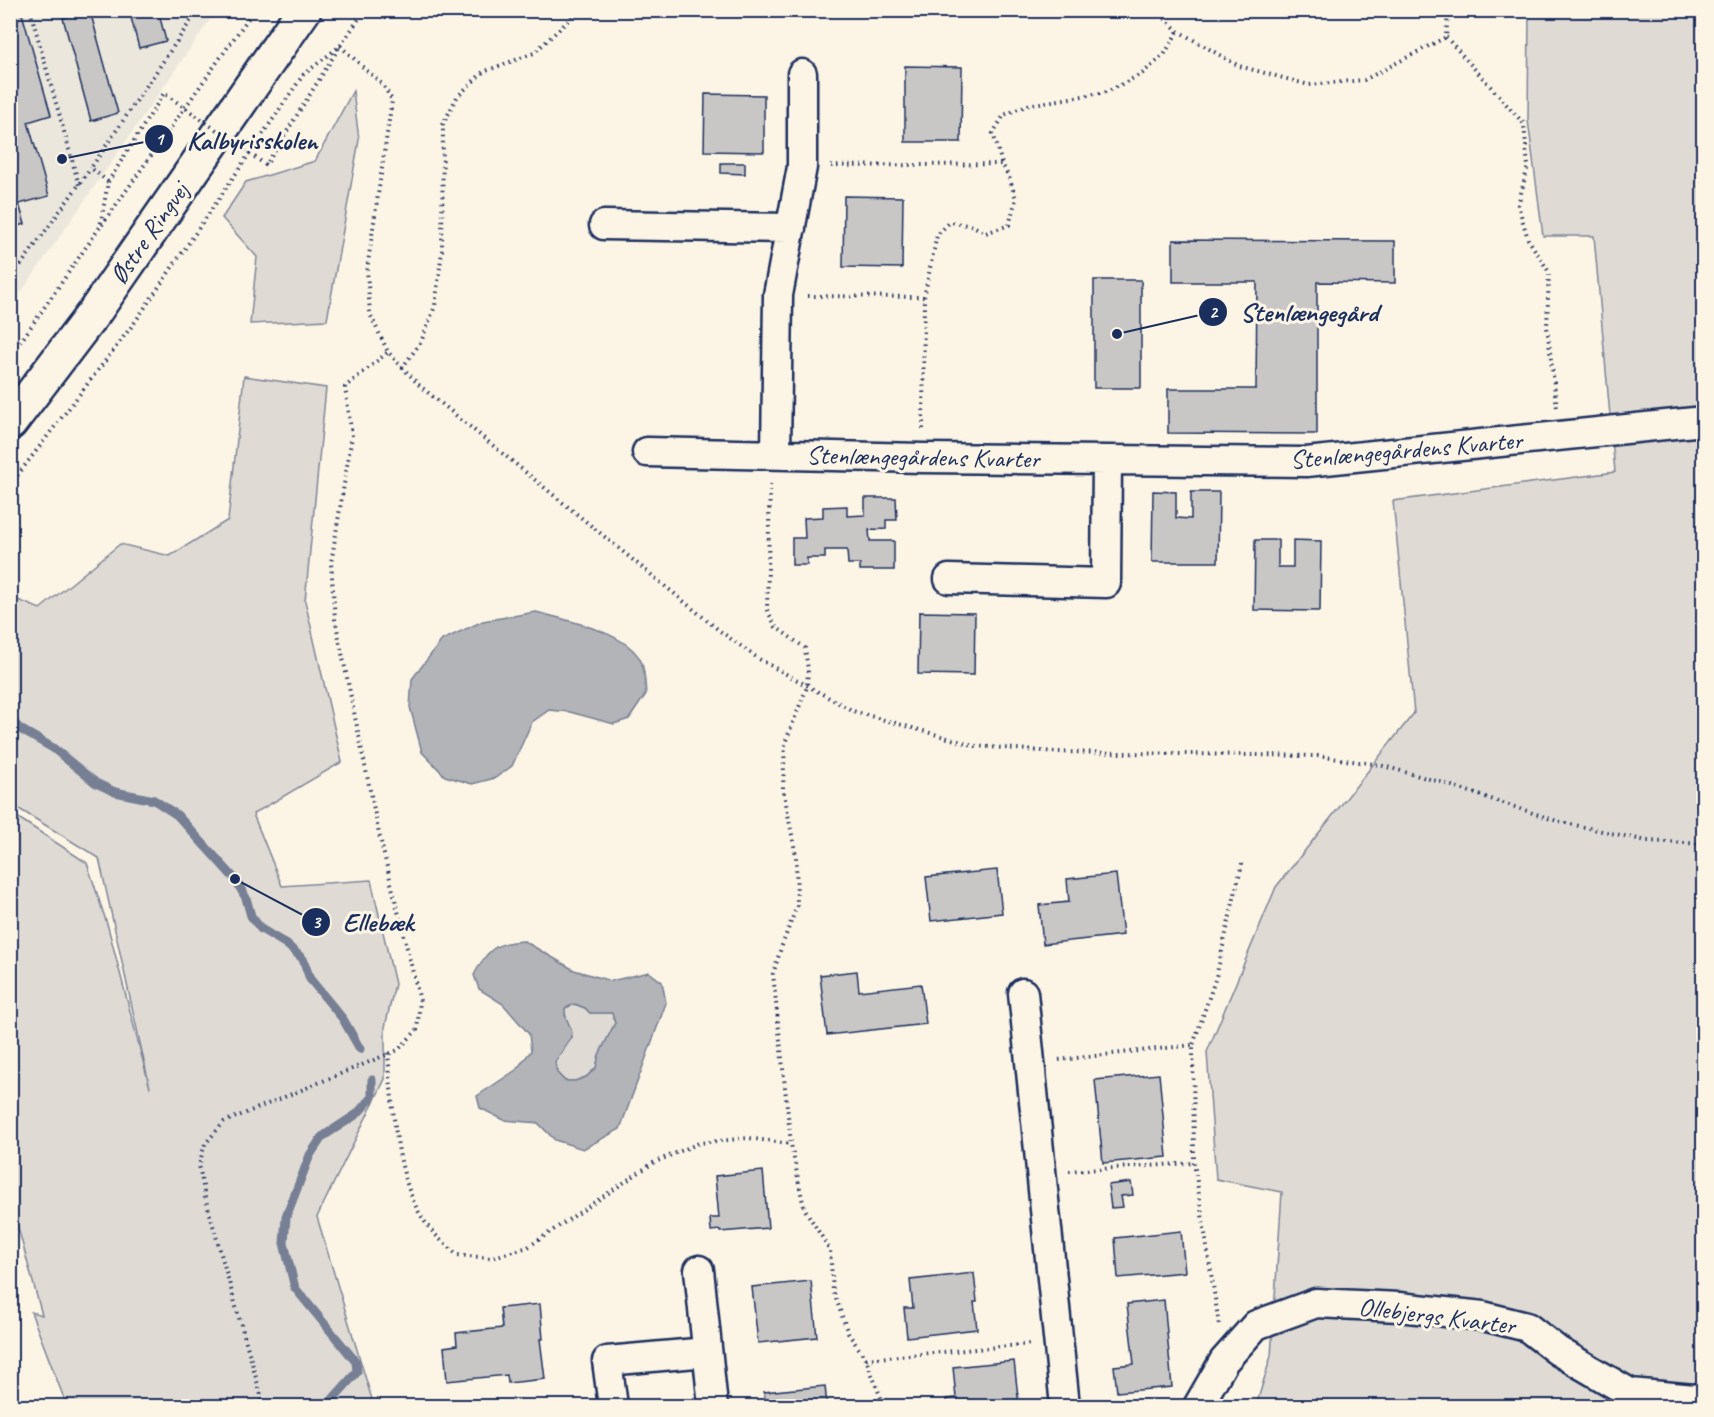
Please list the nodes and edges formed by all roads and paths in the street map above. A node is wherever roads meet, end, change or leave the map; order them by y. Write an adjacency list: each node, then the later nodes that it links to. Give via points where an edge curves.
1 (30, 10): 17 (path)
2 (198, 10): 15 (path)
3 (254, 10): 19 (path)
4 (304, 10): 28 (street, Østre Ringvej, via 96,310)
5 (365, 10): 11 (path)
6 (574, 10): 26 (path, via 570,19 534,53 483,72 457,98 443,124 442,251 435,306 421,342)
7 (1156, 10): 9 (path)
8 (1450, 10): 10 (path)
9 (1178, 31): 10 (path, via 1239,66 1309,85 1364,80); 13 (path, via 1164,54 1143,73 1107,92 1028,105 1004,116 993,133)
10 (1446, 37): 29 (path, via 1524,124 1528,166 1518,205 1528,239 1549,273 1547,327)
11 (339, 46): 16 (path, bridge, via 266,165 165,93); 24 (path, via 383,85 392,100 367,269 370,314); 34 (path, via 303,75 135,322)
12 (802, 74): 14 (street, Stenlængegårdens Kvarter)
13 (1002, 164): 14 (path); 23 (path, via 1016,199 1009,225 986,233 950,222 937,235)
14 (802, 167): 20 (street, Stenlængegårdens Kvarter)
15 (91, 168): 16 (path); 17 (path)
16 (108, 182): 19 (path)
17 (79, 185): 21 (path)
18 (604, 225): 20 (street)
19 (100, 227): 25 (path)
20 (791, 228): 22 (street, Stenlængegårdens Kvarter)
21 (10, 280)
22 (778, 296): 23 (path); 31 (street, Stenlængegårdens Kvarter)
23 (924, 297): 32 (path)
24 (388, 352): 26 (path); 41 (path, via 345,387 352,436 331,563 338,630 379,834 420,1001 417,1030 398,1050)
25 (10, 357)
26 (402, 368): 36 (path, via 720,631)
27 (1704, 421): 29 (street, Stenlængegårdens Kvarter)
28 (10, 423)
29 (1563, 435): 33 (street, Stenlængegårdens Kvarter, via 1306,462)
30 (647, 452): 31 (street, Stenlængegårdens Kvarter)
31 (776, 454): 32 (street, Stenlængegårdens Kvarter); 36 (path, via 770,479 767,610 776,627 805,648)
32 (922, 458): 33 (street, Stenlængegårdens Kvarter)
33 (1107, 460): 35 (street, via 1106,583)
34 (10, 485)
35 (949, 579)
36 (807, 687): 37 (path, via 853,711 976,746 1056,752 1318,756 1380,765 1557,821 1647,841); 43 (path, via 785,744 783,788 796,856 797,906 773,974)
37 (1704, 844)
38 (1243, 859): 40 (path, via 1216,977)
39 (1023, 993): 42 (street)
40 (1193, 1045): 42 (path); 44 (path)
41 (388, 1053): 43 (path, via 394,1119 406,1183 427,1225 457,1255 491,1258 528,1247 653,1163 699,1143 748,1138); 52 (path, via 224,1122 205,1144 199,1165 205,1197)
42 (1030, 1063): 45 (street)
43 (791, 1144): 49 (path, via 804,1208 830,1250 832,1290 848,1333)
44 (1194, 1163): 45 (path); 50 (path)
45 (1041, 1173): 47 (street)
46 (699, 1270): 48 (street)
47 (1058, 1341): 49 (path); 56 (street)
48 (707, 1352): 53 (street, via 607,1360); 54 (street)
49 (866, 1359): 55 (path)
50 (1224, 1360): 51 (street, Ollebjergs Kvarter, via 1256,1324 1316,1303 1399,1306 1483,1316 1527,1326 1558,1351 1630,1393); 57 (street, Ollebjergs Kvarter)
51 (1704, 1397)
52 (264, 1407)
53 (613, 1407)
54 (713, 1407)
55 (884, 1407)
56 (1065, 1407)
57 (1198, 1407)

